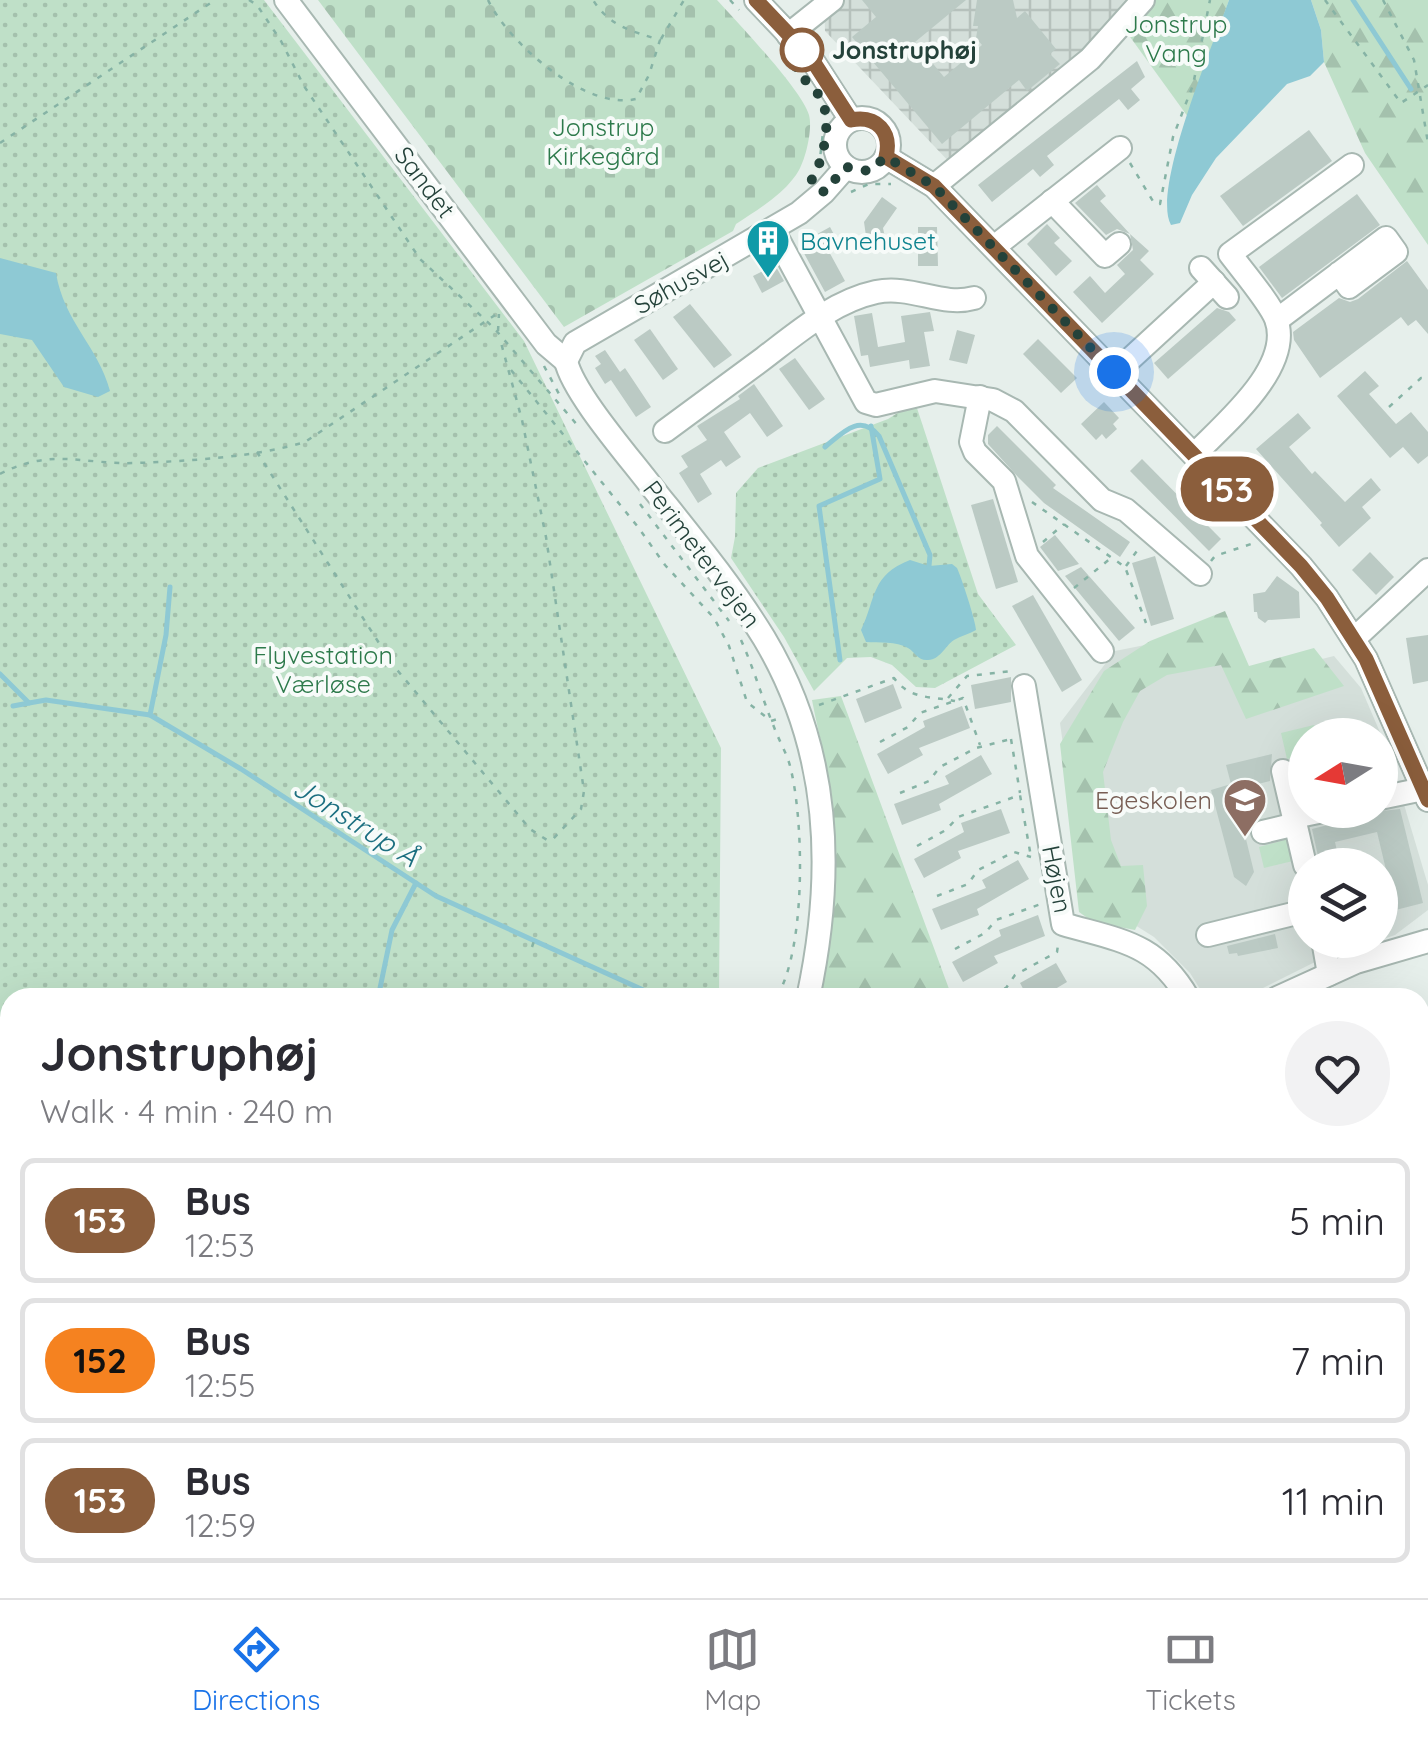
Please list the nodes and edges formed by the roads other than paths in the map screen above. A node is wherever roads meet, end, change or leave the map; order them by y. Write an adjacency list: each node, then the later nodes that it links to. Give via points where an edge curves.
1 (286, 0): 21 (street, Sandet, via 509,308)
2 (832, 0): 5 (street)
3 (1144, 0): 11 (street, via 1090,59)
4 (748, 6): 5 (street)
5 (788, 35): 6 (street)
6 (851, 120): 8 (street, via 866,118 884,129); 10 (street, via 835,142)
7 (1120, 148): 12 (street)
8 (886, 157): 10 (street, via 868,171); 11 (street)
9 (1352, 165): 20 (street, via 1230,254)
10 (846, 167): 13 (street, Søhusvej)
11 (934, 186): 15 (street)
12 (1052, 201): 14 (street, via 1106,256); 15 (street)
13 (773, 230): 19 (street); 21 (street, Søhusvej, via 575,343)
14 (1120, 244)
15 (994, 247): 22 (street)
16 (1339, 274): 20 (street)
17 (1214, 282): 22 (street)
18 (974, 298): 19 (street, via 958,303 890,290)
19 (819, 317): 23 (street, via 871,405 935,391); 24 (street)
20 (1277, 320): 25 (street, via 1272,369)
21 (566, 361): 44 (street, Perimetervejen, via 572,379 766,640 814,764 824,819 821,938)
22 (1115, 373): 25 (street)
23 (980, 397): 27 (street, via 1014,411 1102,500 1126,510); 29 (street, via 974,452 1004,482 1027,556)
24 (665, 431)
25 (1194, 455): 28 (street, via 1301,566)
26 (1428, 570): 28 (street)
27 (1200, 574)
28 (1356, 638): 33 (street)
29 (1102, 650)
30 (1024, 686): 45 (street, Højen, via 1022,737 1042,861 1063,924 1157,958)
31 (1283, 771): 32 (street)
32 (1288, 792)
33 (1427, 792): 34 (street)
34 (1398, 796)
35 (1288, 823): 36 (street)
36 (1263, 832)
37 (1288, 915): 39 (street)
38 (1428, 928): 41 (street)
39 (1208, 935)
40 (1428, 941): 41 (street)
41 (1401, 948): 43 (street)
42 (1326, 958): 43 (street)
43 (1329, 974): 46 (street)
44 (810, 988)
45 (1182, 988)
46 (1299, 988)

